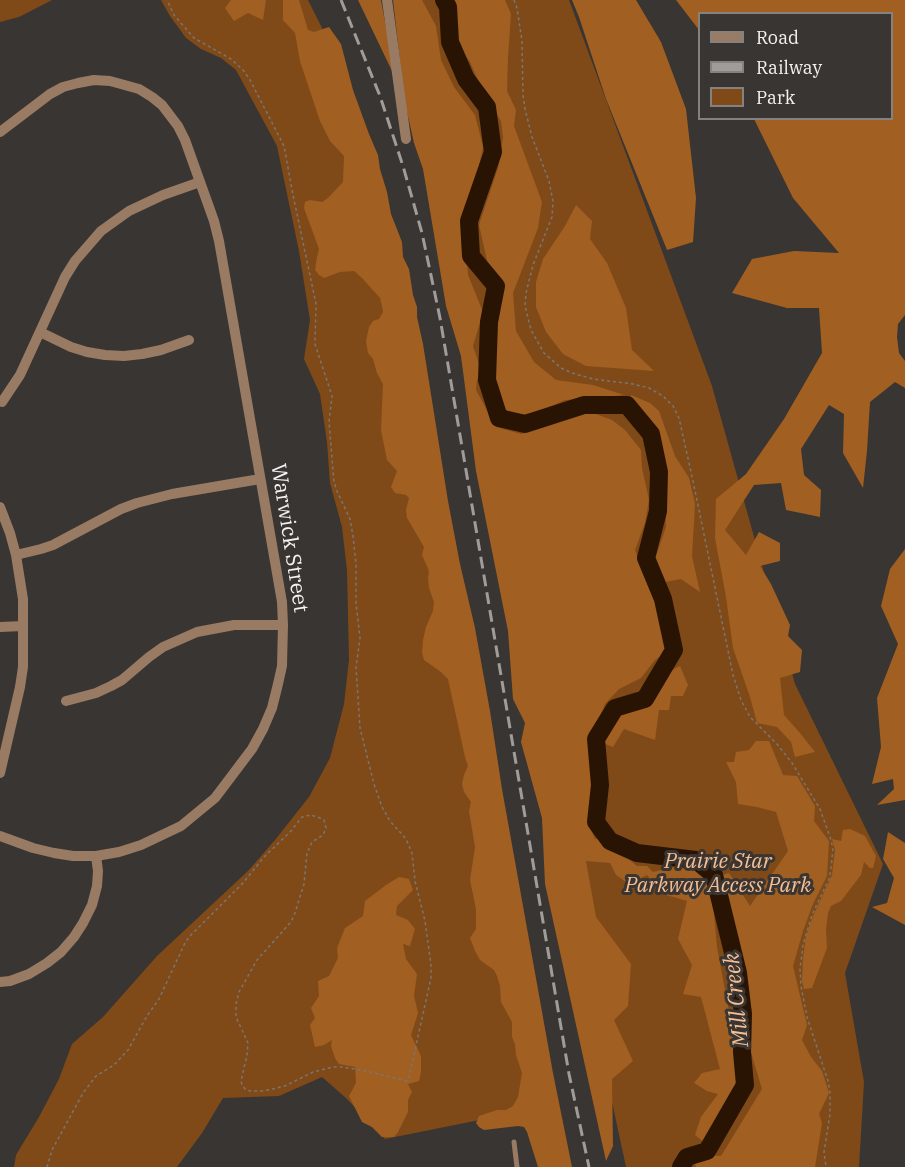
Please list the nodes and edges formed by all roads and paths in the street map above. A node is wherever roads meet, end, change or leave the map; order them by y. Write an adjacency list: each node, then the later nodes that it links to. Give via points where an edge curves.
1 (167, 0): 22 (path, via 194,38 244,71 284,146 316,304 315,344 332,396 329,422 334,482 353,536 360,638 356,667 360,728 382,807 412,853 430,978 406,1081 333,1067 270,1090 245,1089 242,1078 248,1043 236,1017 236,1004 257,960 294,916 304,884 307,853 326,828 320,818 302,817 189,937 159,999 128,1050 96,1076 83,1093)
2 (387, 0): 5 (street)
3 (514, 0): 24 (path, via 522,41 525,110 554,201 526,293 531,330 544,353 561,368 593,379 650,388 674,406 741,700 750,717 792,763 820,809 830,837 829,879 802,945 800,969 807,1017 830,1093)
4 (0, 132): 6 (street, Warwick Street, via 63,87 94,80 125,84 152,97 171,115)
5 (406, 139)
6 (200, 182): 7 (street, via 144,204 101,231 66,277); 10 (street, Warwick Street, via 219,241)
7 (40, 332): 8 (street, via 71,347 105,355 142,354); 9 (street)
8 (189, 340)
9 (2, 402)
10 (260, 479): 12 (street, via 137,503 53,545); 13 (street, Warwick Street)
11 (0, 507): 12 (street)
12 (16, 555): 14 (street)
13 (283, 625): 16 (street, via 234,625 197,632 164,647 111,686); 19 (street, Warwick Street, via 282,666 272,708 252,749 228,783 181,826 163,836)
14 (23, 626): 15 (street); 17 (street, via 21,687)
15 (0, 627)
16 (66, 701)
17 (0, 773)
18 (0, 836): 19 (street, Warwick Street, via 54,854)
19 (96, 856): 20 (street, via 97,886 92,905 74,937 61,952 29,974)
20 (0, 982)
21 (514, 1142): 23 (lane)
22 (47, 1167)
23 (518, 1167)
24 (826, 1167)

